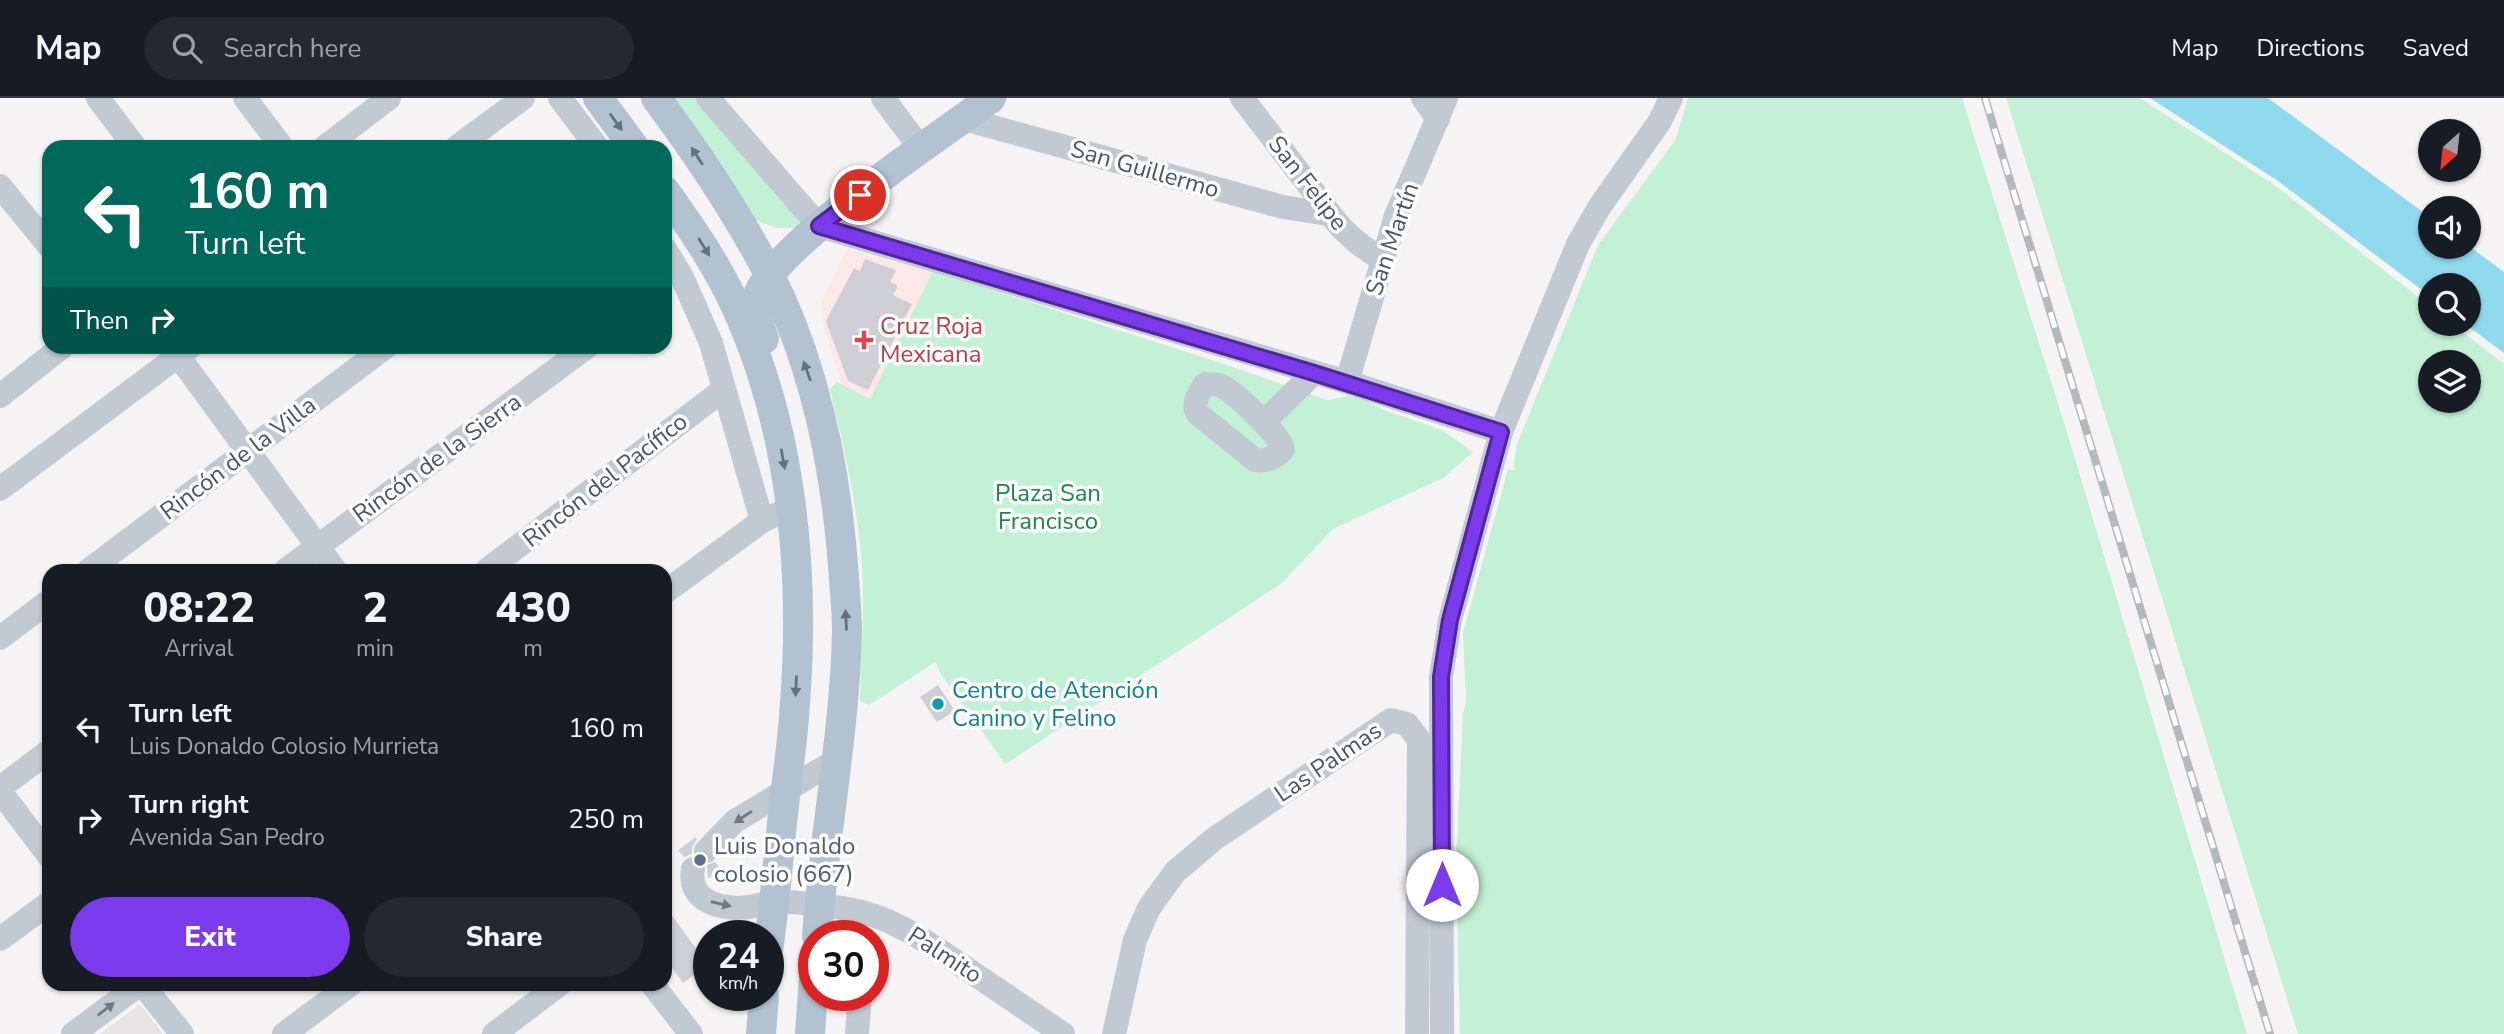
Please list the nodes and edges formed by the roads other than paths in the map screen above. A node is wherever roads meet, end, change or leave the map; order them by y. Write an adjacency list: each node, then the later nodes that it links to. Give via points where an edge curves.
1 (99, 98): 16 (street)
2 (245, 98): 17 (street)
3 (389, 98): 18 (street)
4 (523, 98): 19 (street)
5 (560, 98): 20 (street)
6 (598, 98): 21 (main road, one-way to 21)
7 (656, 98): 29 (main road, one-way to 7)
8 (708, 98): 26 (street)
9 (883, 98): 22 (street)
10 (990, 98): 15 (main road)
11 (1242, 98): 25 (street, San Felipe)
12 (1423, 98): 14 (street)
13 (1671, 98): 42 (street, via 1578,244)
14 (1442, 108): 28 (street, San Martín)
15 (964, 119): 22 (main road); 25 (street, San Guillermo, via 1283,207)
16 (130, 140)
17 (277, 140)
18 (335, 140)
19 (466, 140)
20 (592, 140)
21 (629, 140)
22 (921, 149): 26 (main road)
23 (0, 186): 27 (street)
24 (672, 201): 37 (main road, one-way to 37, via 719,273)
25 (1328, 214): 28 (street, San Felipe, via 1360,246)
26 (819, 226): 29 (main road); 36 (street)
27 (42, 237)
28 (1382, 258): 38 (street, San Martín)
29 (769, 274): 37 (main road, via 756,300 766,349); 56 (main road, one-way to 29, via 847,630 841,537 814,389)
30 (674, 283): 39 (street, via 711,343)
31 (53, 354): 40 (street)
32 (175, 354): 44 (street)
33 (183, 354): 43 (street)
34 (376, 354): 43 (street, Rincón de la Villa)
35 (577, 354): 47 (street, Rincón de la Sierra)
36 (1314, 373): 38 (street); 41 (street)
37 (763, 379): 45 (main road, one-way to 45)
38 (1347, 382): 42 (street)
39 (723, 390): 46 (street); 51 (street, Rincón del Pacífico)
40 (0, 396)
41 (1264, 422)
42 (1501, 432): 87 (street, via 1450,620 1441,677)
43 (247, 450): 47 (street); 48 (street, Rincón de la Villa)
44 (0, 489)
45 (791, 508): 46 (street); 58 (main road, one-way to 58, via 798,652)
46 (762, 521): 52 (street)
47 (317, 547): 49 (street, Rincón de la Sierra); 50 (street)
48 (97, 564)
49 (294, 564)
50 (330, 564)
51 (495, 564)
52 (672, 588)
53 (42, 606): 54 (street)
54 (0, 638)
55 (42, 757): 57 (street)
56 (835, 761): 58 (street); 61 (main road)
57 (0, 790): 59 (street)
58 (786, 790): 60 (main road); 60 (street, Palmito, one-way to 60, via 735,821 700,860 692,884 704,899 719,905)
59 (42, 847)
60 (774, 902): 61 (street, Palmito); 64 (main road)
61 (819, 904): 63 (street, Palmito); 65 (main road)
62 (42, 908): 67 (street)
63 (863, 911): 66 (street); 84 (street, Palmito, via 910,930)
64 (772, 920)
65 (818, 920)
66 (863, 920)
67 (0, 939)
68 (131, 991): 76 (street, one-way to 68)
69 (147, 991): 77 (street)
70 (342, 991): 78 (street)
71 (551, 991): 79 (street)
72 (657, 991): 80 (street)
73 (763, 1011): 81 (main road)
74 (812, 1011): 82 (main road)
75 (859, 1011): 83 (street)
76 (73, 1034)
77 (182, 1034)
78 (285, 1034)
79 (494, 1034)
80 (691, 1034)
81 (761, 1034)
82 (810, 1034)
83 (857, 1034)
84 (1063, 1034)
85 (1114, 1034): 86 (street, Las Palmas, via 1135,940 1149,908 1175,872 1214,839 1391,720 1408,724 1419,740)
86 (1417, 1034)
87 (1442, 1034)

